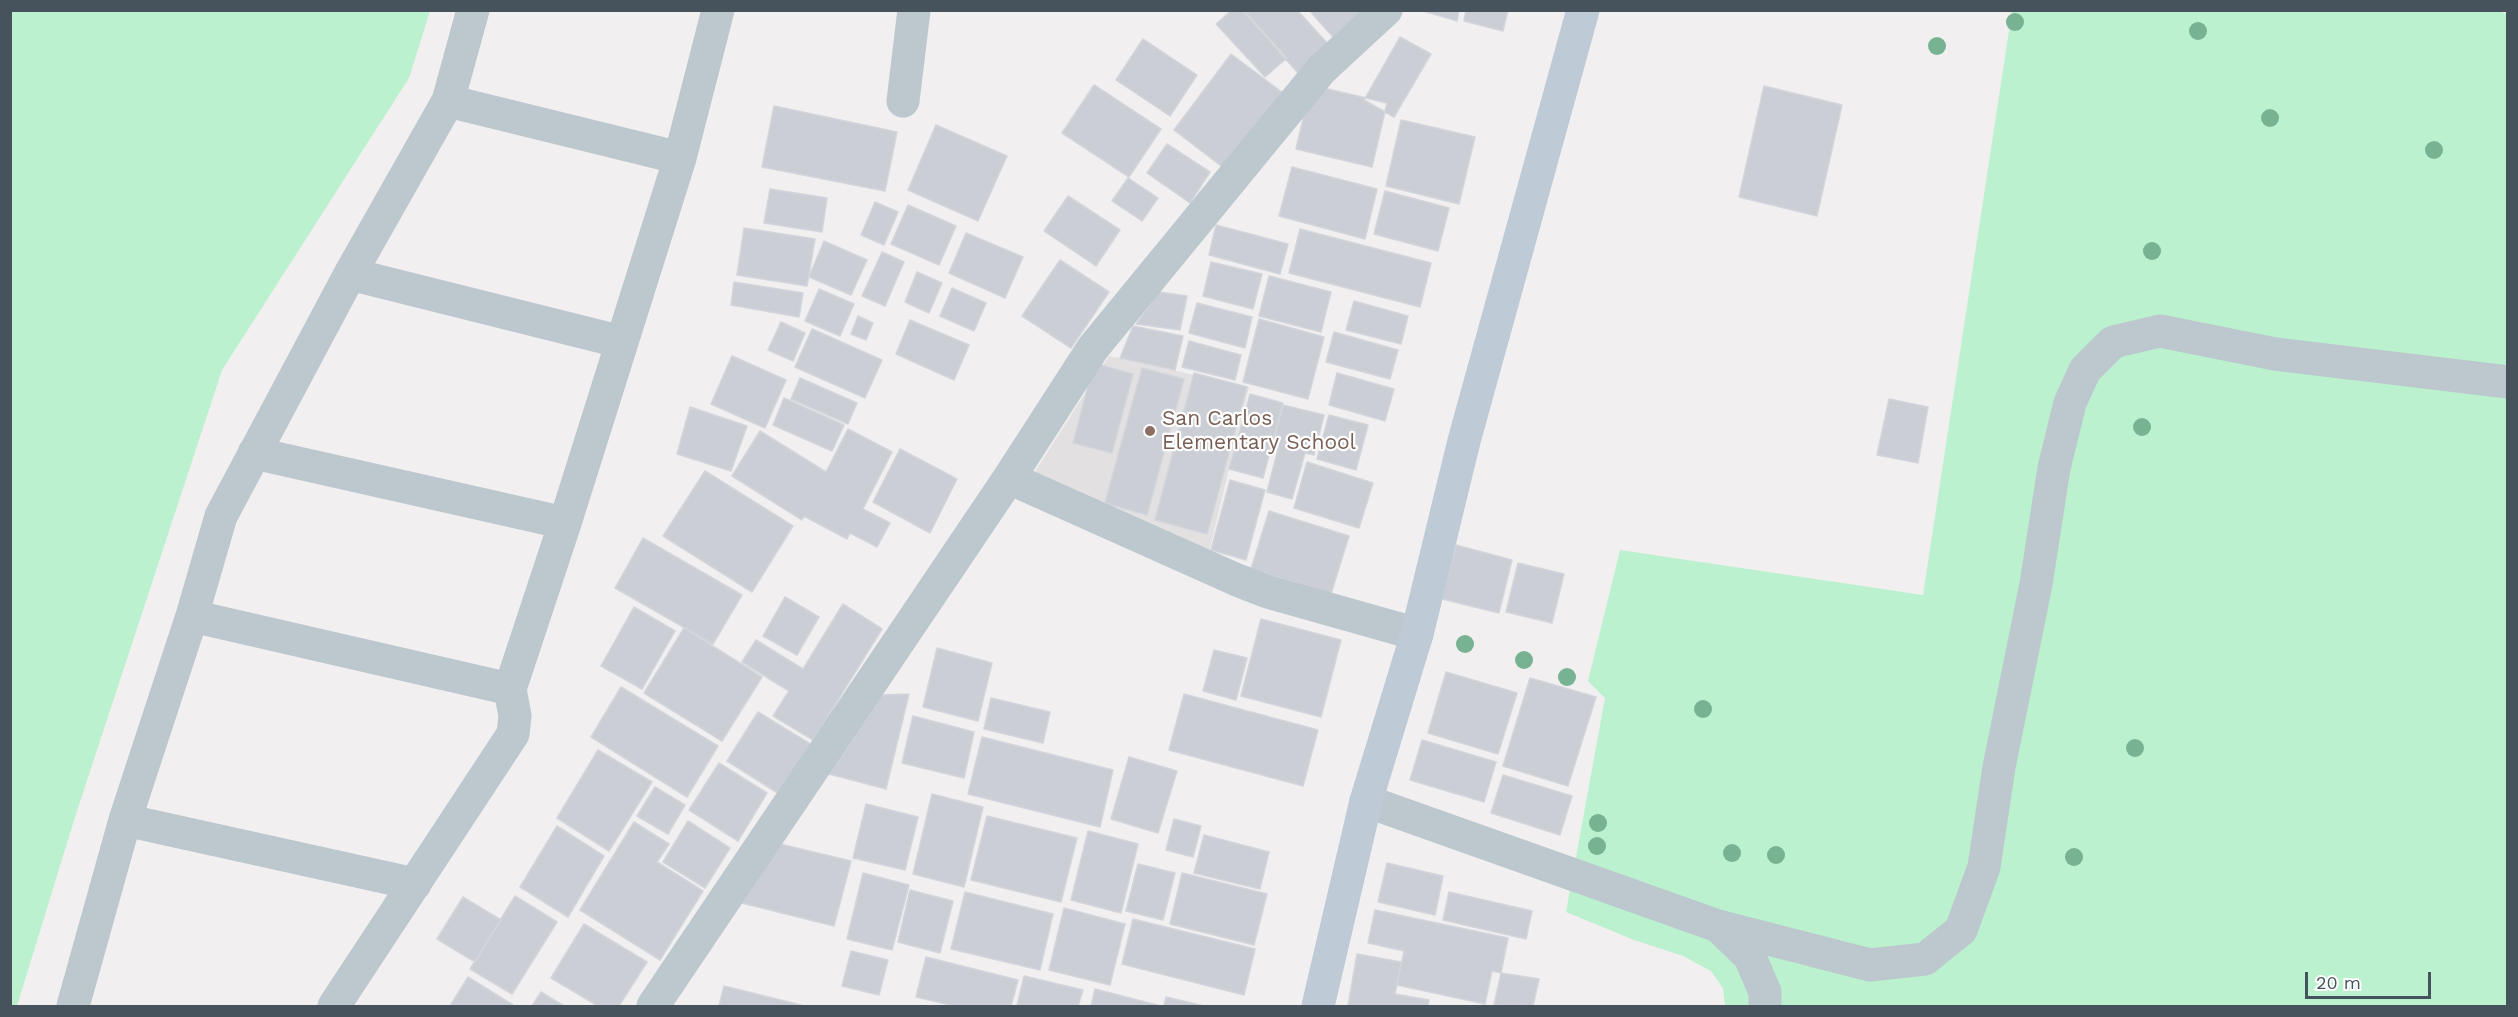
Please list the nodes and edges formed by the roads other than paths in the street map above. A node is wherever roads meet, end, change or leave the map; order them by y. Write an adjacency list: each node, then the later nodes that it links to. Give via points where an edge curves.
1 (473, 10): 7 (street)
2 (718, 10): 8 (street)
3 (914, 10): 6 (street)
4 (1386, 10): 13 (street, via 1321,70 1093,348)
5 (1582, 10): 16 (street, via 1464,441)
6 (903, 100)
7 (448, 101): 8 (street); 9 (street)
8 (680, 158): 10 (street)
9 (350, 274): 10 (street); 12 (street)
10 (622, 342): 14 (street)
11 (2508, 382): 21 (street, via 2276,354 2160,331 2113,342 2085,370 2070,403 2054,468 1984,867 1961,930 1925,959 1870,965)
12 (254, 453): 14 (street); 15 (street, via 221,516)
13 (1009, 478): 16 (street, via 1268,592); 24 (street)
14 (566, 523): 17 (street)
15 (192, 616): 17 (street); 19 (street)
16 (1417, 634): 18 (street)
17 (510, 690): 20 (street, via 515,716 513,734)
18 (1366, 801): 21 (street); 25 (street)
19 (125, 820): 20 (street); 22 (street)
20 (415, 884): 23 (street)
21 (1718, 926): 26 (street, via 1750,957 1765,992)
22 (73, 1006)
23 (334, 1006)
24 (653, 1006)
25 (1318, 1006)
26 (1765, 1006)

